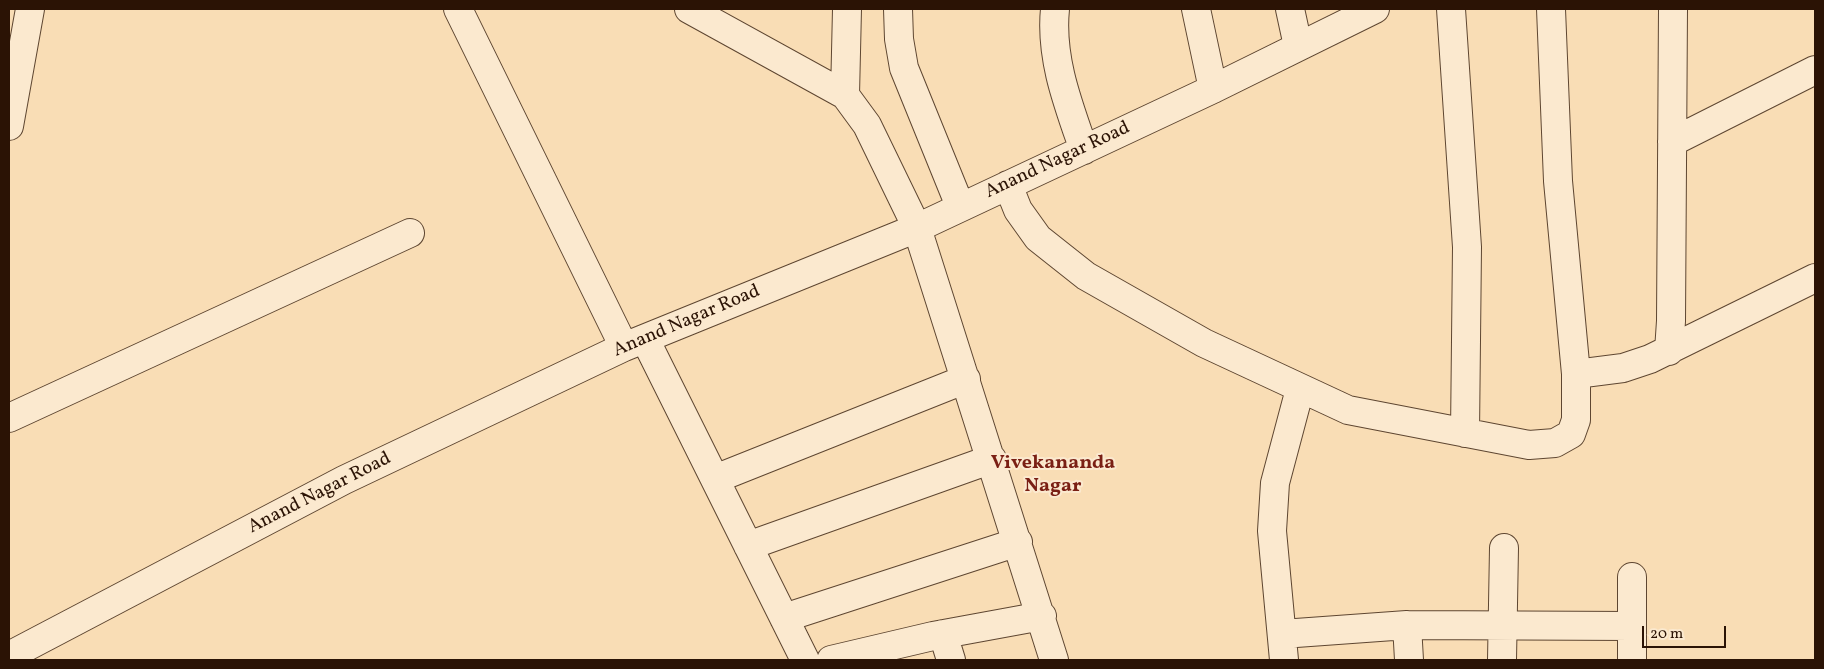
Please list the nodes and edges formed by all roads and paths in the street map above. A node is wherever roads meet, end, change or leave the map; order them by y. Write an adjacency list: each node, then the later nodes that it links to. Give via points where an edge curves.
1 (30, 9): 17 (street)
2 (458, 9): 25 (street)
3 (689, 9): 16 (street)
4 (847, 9): 16 (street)
5 (898, 9): 21 (street, via 898,39 904,68)
6 (1055, 9): 19 (street, via 1060,82)
7 (1196, 9): 15 (street)
8 (1290, 9): 13 (street)
9 (1375, 9): 13 (street, Anand Nagar Road)
10 (1451, 9): 31 (street, via 1467,247)
11 (1551, 9): 27 (street, via 1558,181)
12 (1673, 9): 18 (street)
13 (1298, 46): 15 (street, Anand Nagar Road)
14 (1815, 70): 18 (street)
15 (1213, 90): 19 (street, Anand Nagar Road)
16 (845, 95): 22 (street, via 867,126)
17 (9, 126)
18 (1672, 142): 26 (street, via 1672,321)
19 (1084, 150): 20 (street, Anand Nagar Road)
20 (1008, 185): 21 (street, Anand Nagar Road); 29 (street, via 1018,210 1038,238 1086,276 1204,343)
21 (960, 206): 22 (street, Anand Nagar Road)
22 (918, 228): 25 (street, Anand Nagar Road); 28 (street)
23 (410, 233): 30 (street)
24 (1815, 278): 26 (street)
25 (634, 343): 33 (street); 45 (street, Anand Nagar Road, via 344,480)
26 (1669, 351): 27 (street, via 1623,368)
27 (1576, 374): 31 (street, via 1576,420 1571,434 1555,443 1529,445)
28 (966, 379): 32 (street); 33 (street)
29 (1300, 389): 31 (street, via 1348,410); 44 (street, via 1275,483 1272,531)
30 (9, 418)
31 (1465, 433)
32 (992, 460): 34 (street); 35 (street)
33 (714, 479): 35 (street)
34 (1018, 542): 38 (street); 39 (street)
35 (748, 546): 39 (street)
36 (1504, 548): 41 (street)
37 (1632, 577): 42 (street)
38 (1042, 616): 43 (street); 49 (street)
39 (784, 618): 46 (street)
40 (1407, 625): 41 (street); 44 (street); 50 (street)
41 (1502, 625): 42 (street); 51 (street)
42 (1632, 626): 52 (street)
43 (943, 634): 47 (street); 48 (street)
44 (1283, 647)
45 (9, 656)
46 (805, 660)
47 (831, 660)
48 (951, 660)
49 (1054, 660)
50 (1408, 660)
51 (1502, 660)
52 (1632, 660)

